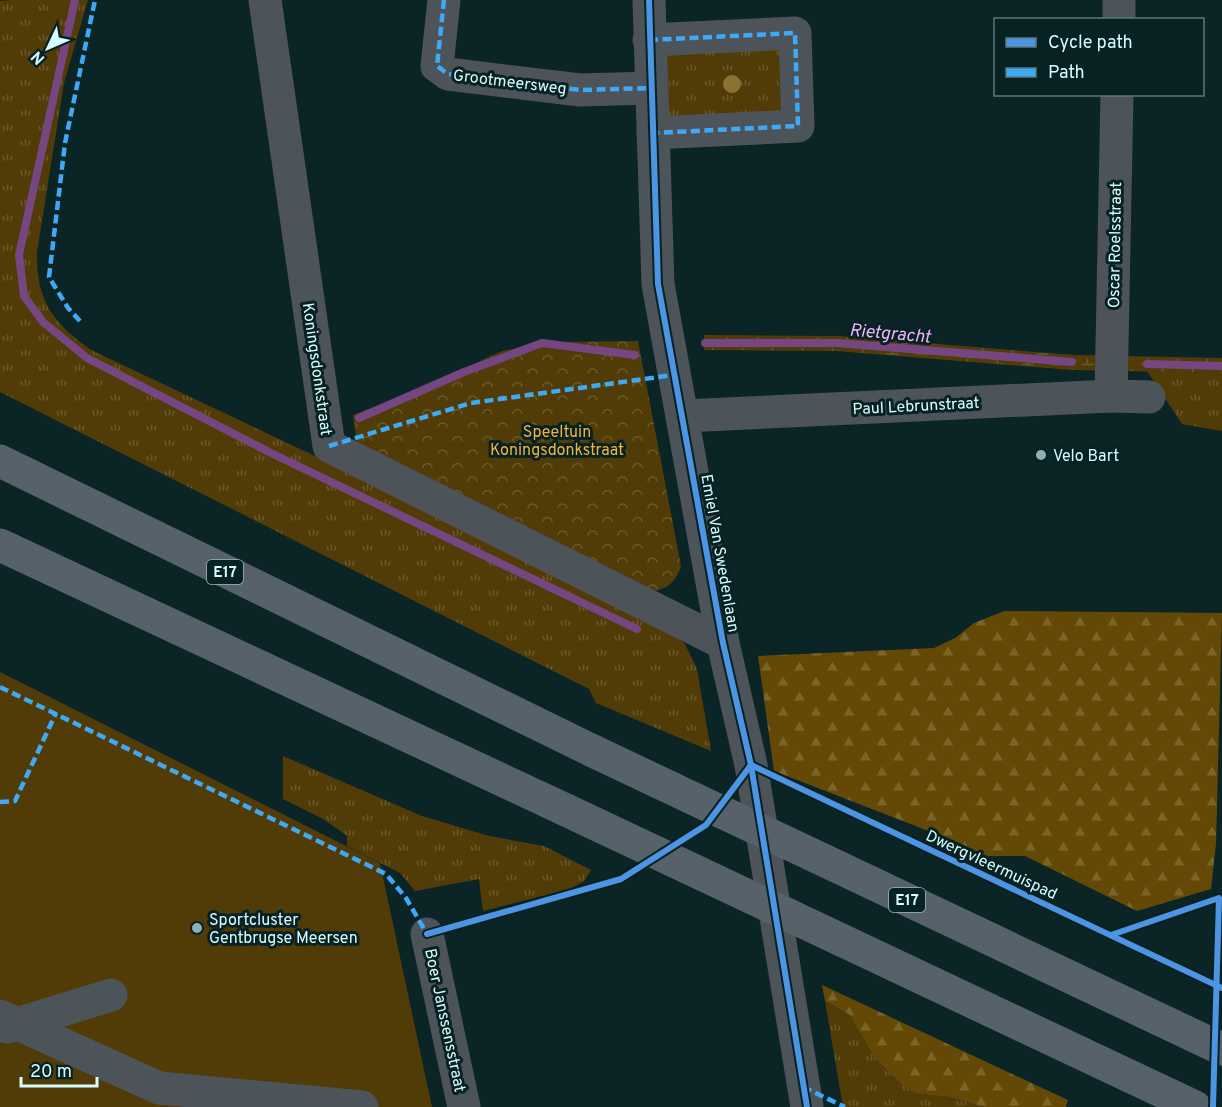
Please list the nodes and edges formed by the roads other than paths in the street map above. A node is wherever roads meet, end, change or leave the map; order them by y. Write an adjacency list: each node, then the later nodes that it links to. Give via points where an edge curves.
1 (264, 0): 15 (street, Koningsdonkstraat, via 329,446)
2 (444, 0): 7 (street, Grootmeersweg, via 437,66 448,74 580,90)
3 (649, 0): 6 (street, Emiel Van Swedenlaan)
4 (1119, 0): 5 (street)
5 (1119, 18)
6 (649, 40): 7 (street, Emiel Van Swedenlaan); 9 (street, via 795,33 798,126)
7 (652, 88): 9 (street, Emiel Van Swedenlaan)
8 (1117, 96): 10 (street, Oscar Roelsstraat)
9 (653, 133): 12 (street, Emiel Van Swedenlaan, via 658,284)
10 (1111, 396): 11 (street, Paul Lebrunstraat); 12 (street, Paul Lebrunstraat)
11 (1149, 397)
12 (683, 416): 15 (street, Emiel Van Swedenlaan)
13 (0, 461): 19 (highway, E17, bridge, via 592,752)
14 (0, 545): 23 (highway, bridge)
15 (723, 643): 22 (street, Emiel Van Swedenlaan, via 750,765)
16 (427, 934): 21 (street, Boer Janssensstraat)
17 (111, 994): 18 (street)
18 (6, 1023): 20 (street, via 159,1088)
19 (1222, 1049)
20 (362, 1107)
21 (464, 1107)
22 (807, 1107)
23 (1195, 1107)

